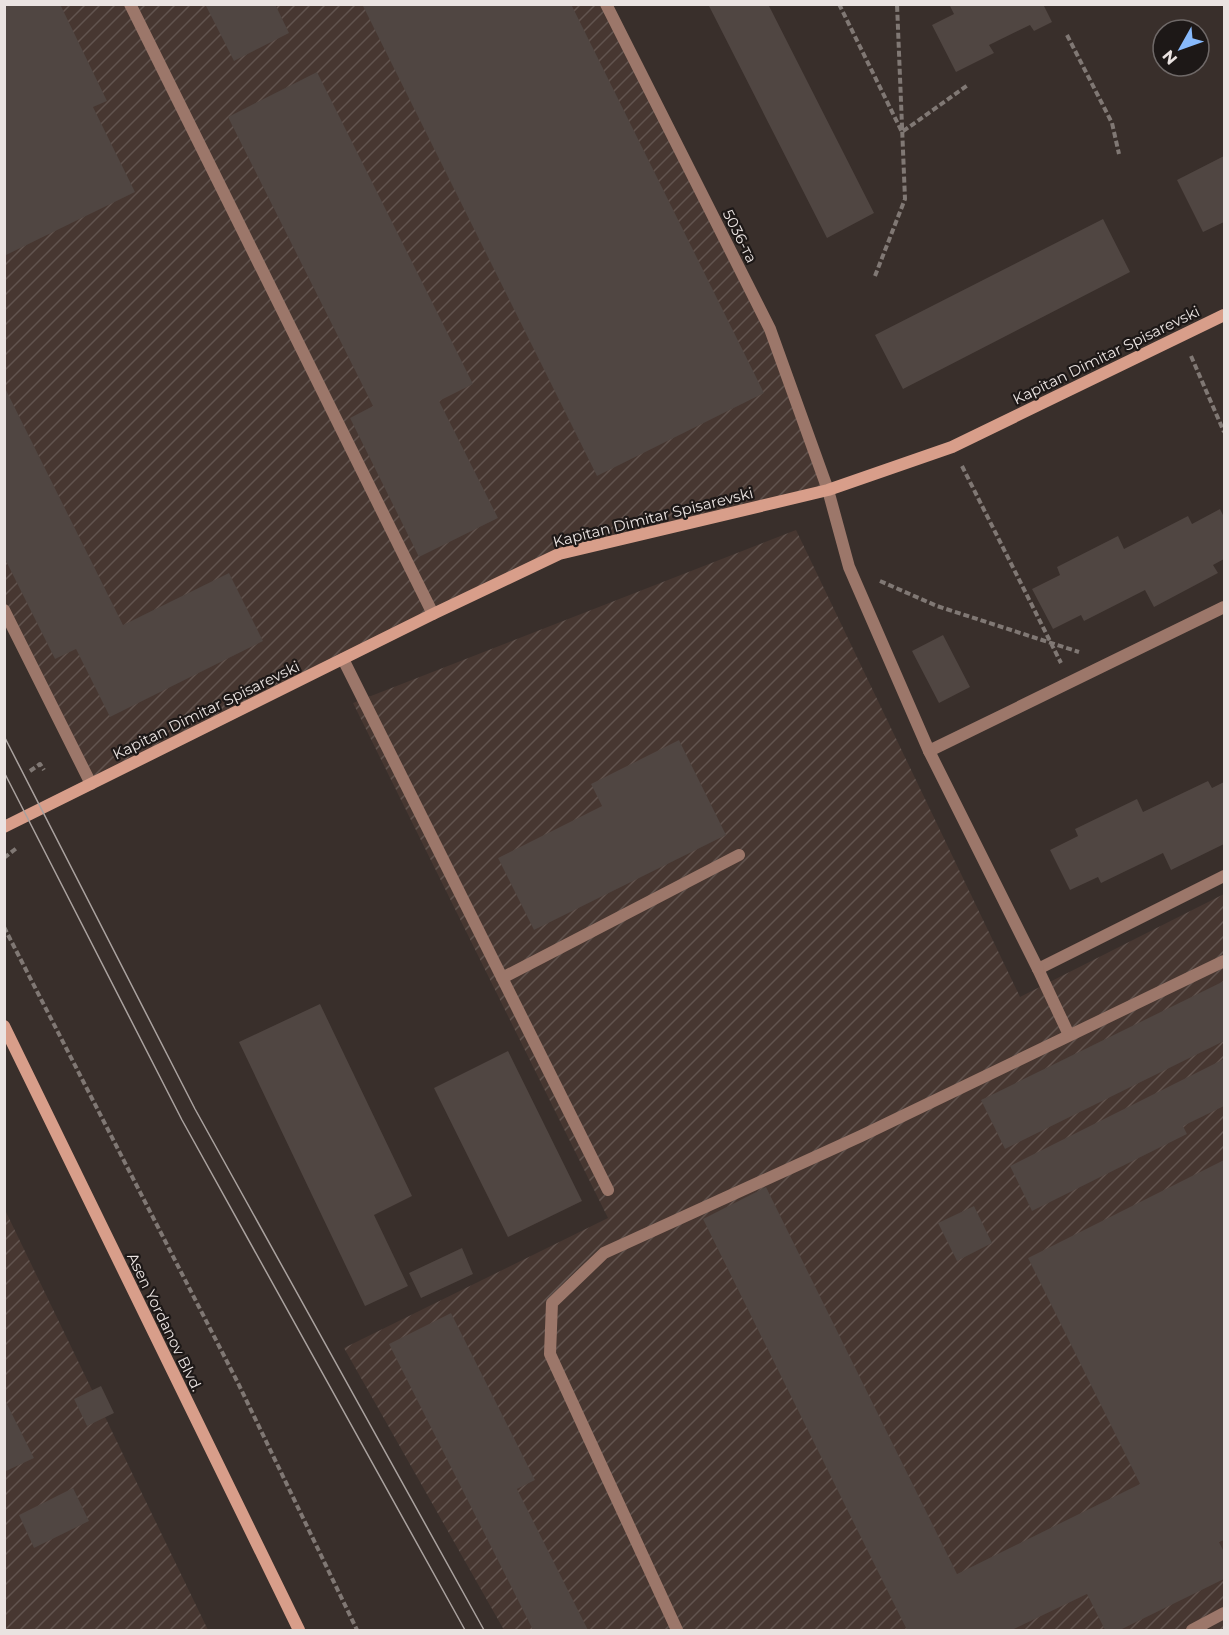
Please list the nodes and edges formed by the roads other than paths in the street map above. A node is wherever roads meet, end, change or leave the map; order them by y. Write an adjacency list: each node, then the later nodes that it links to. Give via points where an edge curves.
1 (130, 4): 7 (street)
2 (606, 4): 4 (street, 5036-та, via 770,329)
3 (1224, 315): 4 (street, Kapitan Dimitar Spisarevski, via 952,447)
4 (828, 490): 7 (street, Kapitan Dimitar Spisarevski, via 559,554); 9 (street, 5036-та, via 849,567)
5 (1224, 607): 9 (street)
6 (4, 610): 10 (street)
7 (434, 614): 8 (street, Kapitan Dimitar Spisarevski)
8 (343, 659): 10 (street, Kapitan Dimitar Spisarevski); 16 (street)
9 (929, 751): 15 (street, 5036-та)
10 (91, 784): 11 (street, Kapitan Dimitar Spisarevski)
11 (4, 827)
12 (739, 855): 16 (street)
13 (1224, 876): 15 (street)
14 (1224, 961): 18 (street)
15 (1038, 969): 18 (street, 5036-та)
16 (502, 978): 19 (street)
17 (4, 1026): 21 (street, Asen Yordanov Blvd.)
18 (1069, 1035): 22 (street, via 861,1136 603,1253 552,1303 550,1354)
19 (608, 1190)
20 (1224, 1613): 23 (street)
21 (299, 1630)
22 (676, 1630)
23 (1192, 1630)

